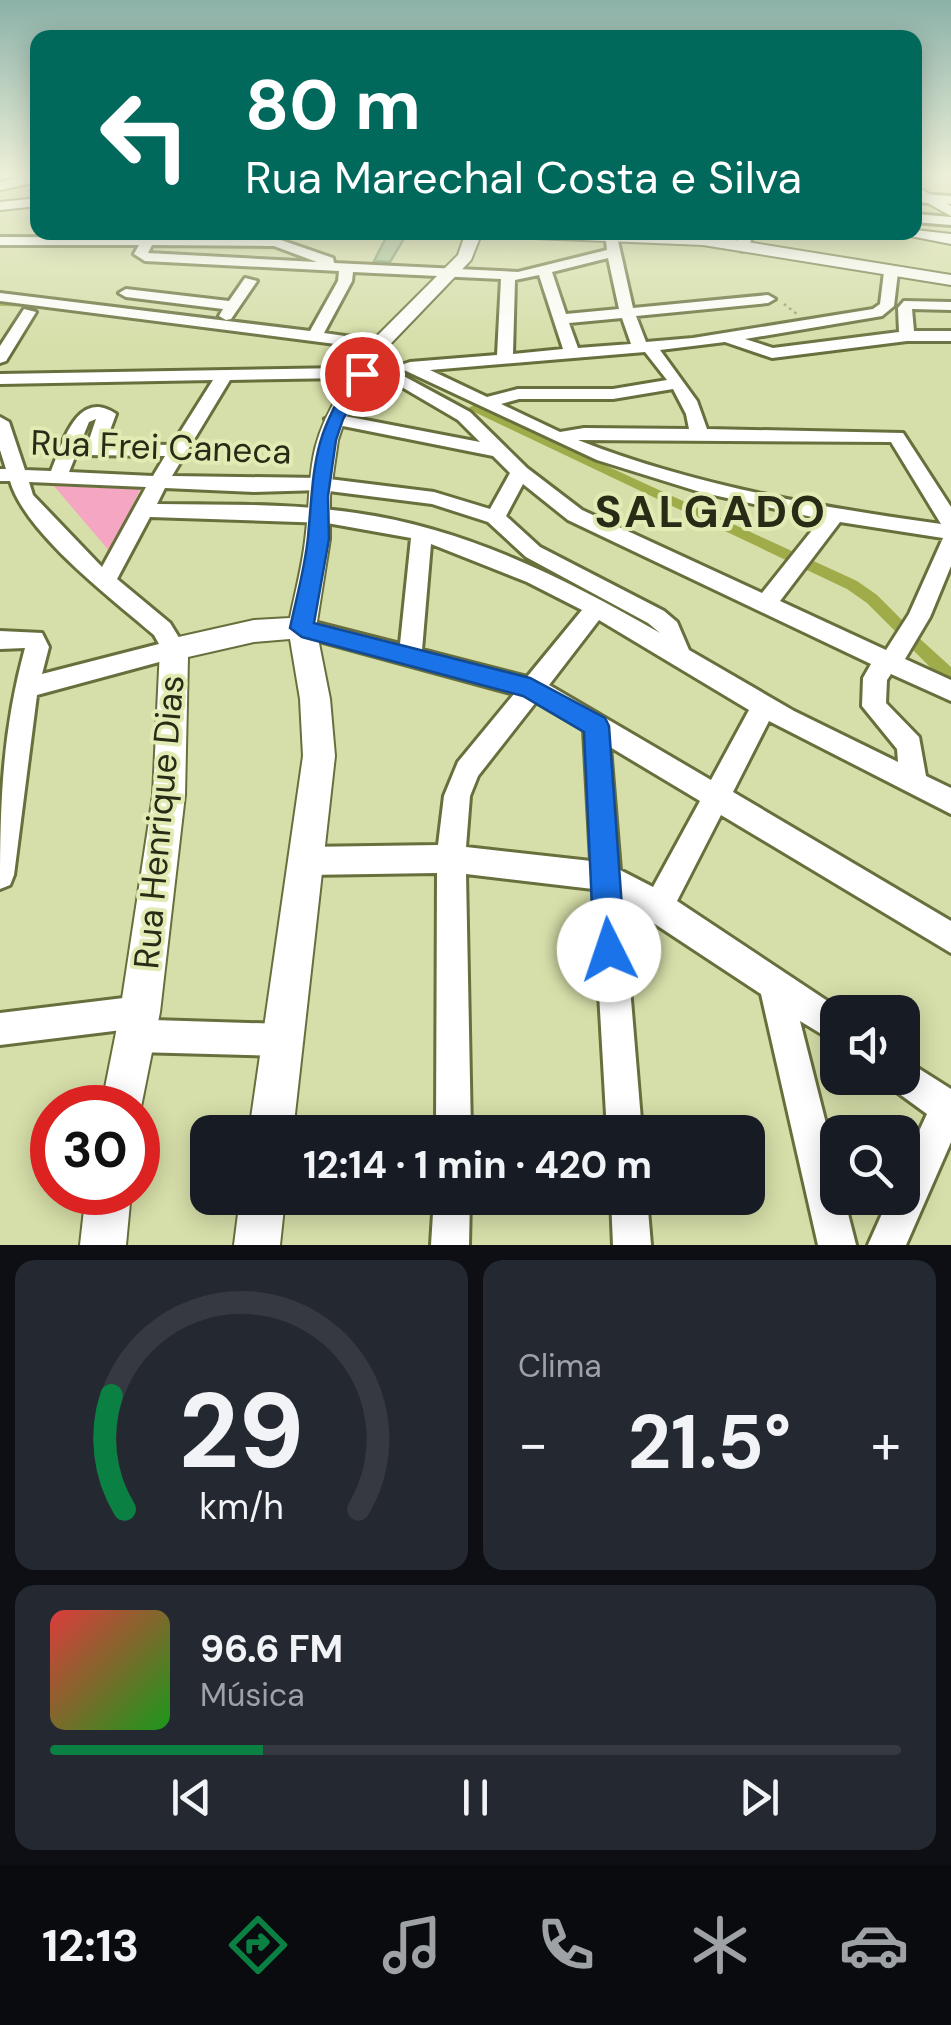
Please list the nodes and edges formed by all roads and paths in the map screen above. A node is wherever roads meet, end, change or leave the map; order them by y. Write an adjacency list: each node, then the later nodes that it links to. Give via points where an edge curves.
1 (922, 235): 2 (main road)
2 (951, 239)
3 (158, 240): 9 (street)
4 (284, 240): 13 (street)
5 (471, 240): 15 (main road, via 465,257)
6 (617, 240): 11 (street)
7 (619, 240): 26 (street)
8 (744, 240): 12 (main road)
9 (148, 241): 10 (street); 13 (street, via 145,257)
10 (0, 242)
11 (545, 272): 14 (street); 20 (street)
12 (891, 272): 16 (main road); 29 (street, via 885,310)
13 (346, 274): 15 (street); 34 (street)
14 (508, 276): 15 (street); 38 (street)
15 (442, 280): 39 (main road)
16 (951, 280)
17 (250, 281): 22 (street)
18 (126, 293): 22 (street)
19 (0, 296): 30 (street)
20 (555, 298): 27 (street, via 577,298); 28 (street)
21 (768, 299): 26 (street); 29 (path)
22 (233, 306): 30 (street)
23 (951, 306): 31 (street, via 908,304)
24 (0, 311): 25 (street)
25 (29, 312): 34 (street); 37 (street)
26 (626, 312): 27 (street); 35 (street)
27 (583, 316): 28 (street)
28 (561, 319): 36 (street)
29 (808, 322): 33 (street)
30 (221, 323): 34 (street)
31 (908, 336): 32 (street); 33 (street, via 772,353)
32 (951, 336)
33 (724, 338): 35 (street)
34 (312, 341): 39 (street); 39 (street); 41 (street)
35 (645, 348): 36 (street); 44 (street)
36 (572, 354): 38 (street)
37 (0, 358)
38 (504, 360): 40 (street)
39 (374, 361): 40 (street); 41 (street, via 345,373); 46 (main road); 53 (street, via 464,416)
40 (410, 367): 45 (street)
41 (296, 373): 42 (street)
42 (224, 376): 43 (street); 52 (street)
43 (0, 379)
44 (678, 384): 45 (street, via 614,394 518,394); 48 (street, via 700,426)
45 (486, 403): 49 (street)
46 (334, 419): 53 (street); 58 (main road)
47 (0, 422): 55 (street, Rua Henrique Dias)
48 (698, 435): 49 (street, via 584,432); 65 (street, via 897,437)
49 (558, 438): 62 (street, via 740,494)
50 (95, 448): 51 (street); 51 (street, via 108,414 84,417); 52 (street)
51 (71, 449): 56 (street)
52 (176, 450): 57 (street)
53 (497, 451): 54 (street)
54 (520, 472): 64 (street); 70 (street, via 575,516)
55 (8, 474): 56 (street, Rua Frei Caneca); 60 (street, Rua Henrique Dias)
56 (58, 477): 57 (street, Rua Frei Caneca)
57 (158, 483): 58 (street, Rua Frei Caneca); 61 (street)
58 (320, 484): 63 (main road); 64 (street, Rua Frei Caneca, via 434,498)
59 (0, 496): 60 (street, Rua Frei Caneca)
60 (24, 497): 69 (street, Rua Henrique Dias)
61 (144, 510): 63 (street); 69 (street)
62 (836, 513): 66 (street); 70 (street)
63 (319, 516): 67 (street); 72 (main road)
64 (495, 517): 75 (street, via 533,552 656,618 669,628)
65 (951, 523)
66 (951, 532)
67 (422, 534): 71 (street, via 487,555); 76 (street)
68 (951, 542): 77 (street)
69 (106, 580): 74 (street, Rua Henrique Dias, via 162,629)
70 (767, 603): 77 (street)
71 (598, 607): 75 (street); 79 (street)
72 (302, 628): 74 (main road); 76 (street); 87 (main road, via 319,756)
73 (6, 639): 78 (street, via 34,639)
74 (174, 649): 78 (street); 94 (main road, Rua Henrique Dias, via 169,795)
75 (680, 654): 81 (street)
76 (410, 655): 79 (street)
77 (890, 661): 80 (street); 83 (street, via 876,678 874,706 910,745)
78 (26, 688): 88 (street)
79 (530, 688): 82 (street); 86 (street, via 467,770)
80 (951, 691)
81 (764, 706): 83 (street); 84 (street)
82 (596, 726): 84 (street); 89 (street)
83 (913, 782): 85 (street)
84 (716, 795): 90 (street); 91 (street)
85 (951, 802)
86 (450, 859): 87 (street); 89 (street); 101 (street)
87 (306, 861): 96 (main road)
88 (0, 875)
89 (604, 877): 90 (street); 102 (street)
90 (658, 906): 92 (street)
91 (951, 938)
92 (774, 982): 93 (street); 111 (street)
93 (820, 1015)
94 (138, 1024): 95 (street); 96 (street); 97 (main road, Rua Henrique Dias)
95 (0, 1029)
96 (283, 1040): 100 (main road)
97 (126, 1085)
98 (920, 1088): 99 (street)
99 (949, 1109): 112 (street)
100 (273, 1115)
101 (454, 1115)
102 (623, 1115)
103 (107, 1215): 107 (main road)
104 (261, 1215): 108 (main road)
105 (451, 1215): 109 (street)
106 (629, 1215): 110 (street)
107 (103, 1245)
108 (257, 1245)
109 (450, 1245)
110 (632, 1245)
111 (837, 1245)
112 (887, 1245)

